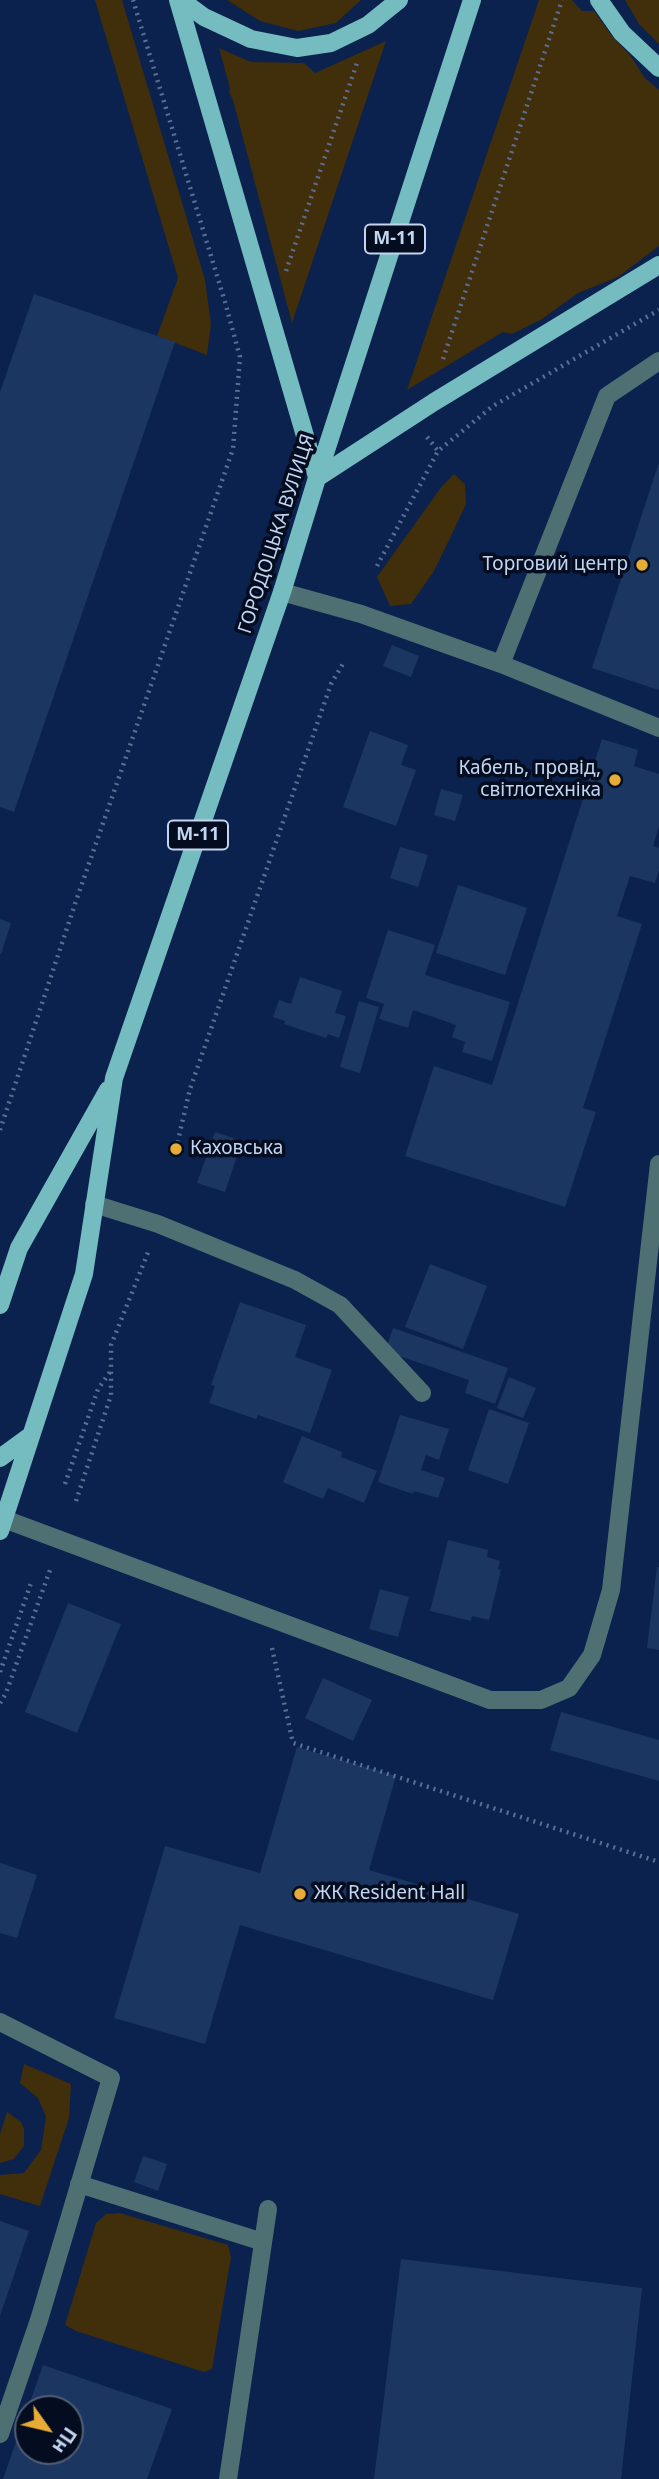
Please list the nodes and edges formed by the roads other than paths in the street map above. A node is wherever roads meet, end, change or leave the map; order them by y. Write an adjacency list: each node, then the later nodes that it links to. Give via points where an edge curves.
1 (179, 0): 2 (main road, via 251,39 297,48 331,43 368,25); 8 (main road)
2 (399, 0)
3 (472, 0): 8 (main road, ГОРОДОЦЬКА ВУЛИЦЯ / М-11)
4 (599, 0): 5 (main road, via 622,33)
5 (659, 68)
6 (659, 265): 8 (main road)
7 (659, 360): 10 (lane, via 607,396)
8 (317, 478): 9 (main road, ГОРОДОЦЬКА ВУЛИЦЯ / М-11)
9 (282, 592): 10 (lane, via 361,614); 12 (main road, ГОРОДОЦЬКА ВУЛИЦЯ / М-11)
10 (501, 664): 11 (lane)
11 (659, 728)
12 (114, 1078): 14 (main road, ГОРОДОЦЬКА ВУЛИЦЯ / М-11); 15 (main road, ГОРОДОЦЬКА ВУЛИЦЯ / М-11, via 19,1248)
13 (659, 1164): 19 (lane, via 611,1590 592,1655 569,1688 541,1700 490,1700)
14 (94, 1204): 16 (lane, via 270,1269 340,1305); 17 (main road, ГОРОДОЦЬКА ВУЛИЦЯ / М-11, via 84,1274)
15 (0, 1305)
16 (422, 1393)
17 (30, 1436): 18 (main road); 19 (main road, ГОРОДОЦЬКА ВУЛИЦЯ / М-11)
18 (0, 1458)
19 (2, 1525)
20 (0, 2022): 21 (lane, via 111,2078)
21 (79, 2184): 23 (lane); 24 (lane)
22 (268, 2209): 23 (lane)
23 (263, 2242): 25 (lane)
24 (0, 2434)
25 (228, 2479)

